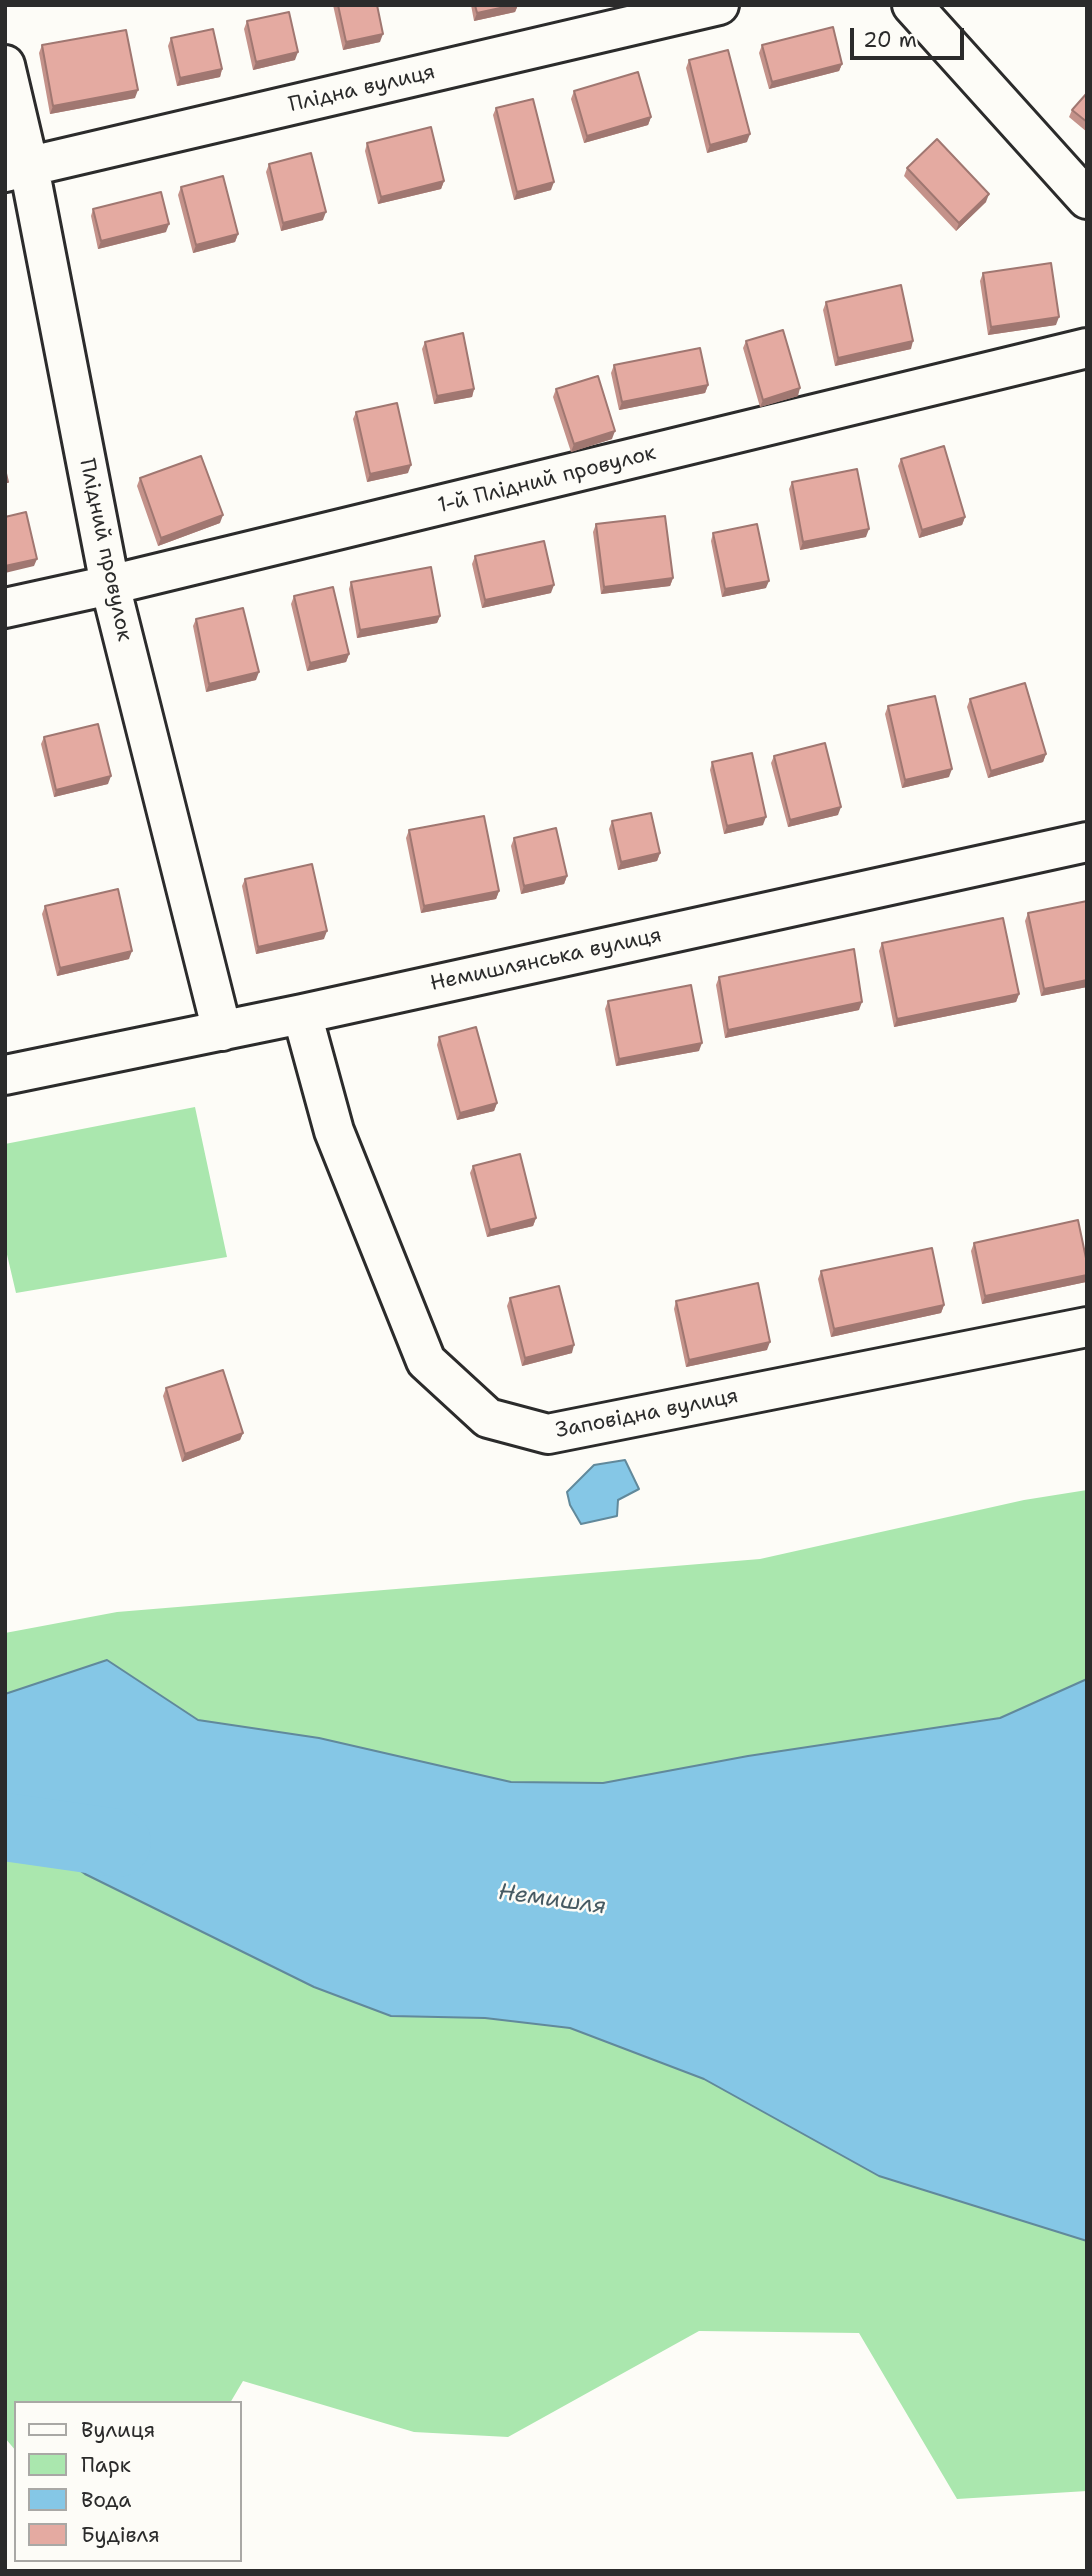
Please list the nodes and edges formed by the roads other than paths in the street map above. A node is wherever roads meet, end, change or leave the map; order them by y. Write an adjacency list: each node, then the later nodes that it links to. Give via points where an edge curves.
1 (719, 5): 4 (street, Плідна вулиця)
2 (912, 5): 5 (street)
3 (5, 65): 4 (street, Плідний провулок)
4 (17, 169): 7 (street, Плідний провулок)
5 (1087, 199)
6 (1087, 348): 7 (street, 1-й Плідний провулок)
7 (110, 585): 8 (street, 1-й Плідний провулок); 11 (street, Плідний провулок)
8 (5, 608)
9 (1087, 842): 10 (street, Немишлянська вулиця)
10 (302, 1014): 11 (street, Немишлянська вулиця); 13 (street, Заповідна вулиця, via 334,1131 426,1361 488,1418 548,1434)
11 (222, 1031): 12 (street, Немишлянська вулиця)
12 (5, 1075)
13 (1087, 1327)

